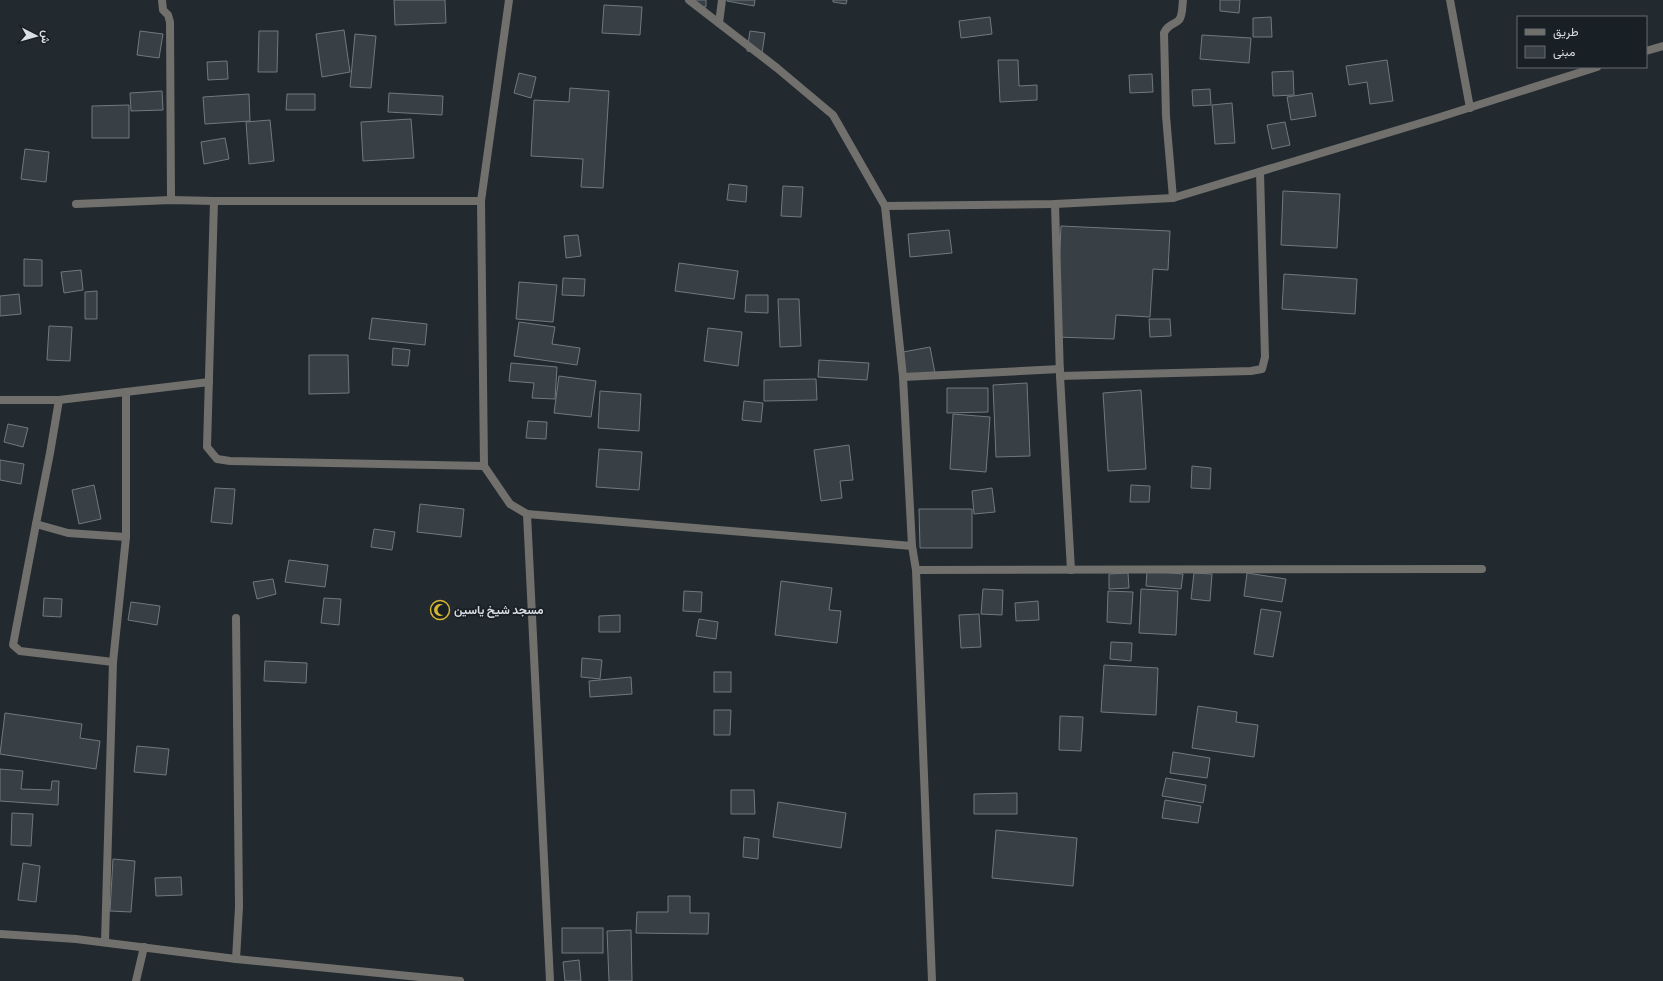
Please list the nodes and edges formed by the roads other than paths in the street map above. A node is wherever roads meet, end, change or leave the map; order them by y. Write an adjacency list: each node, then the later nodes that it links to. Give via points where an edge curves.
1 (162, 0): 14 (street, via 163,10 170,22)
2 (509, 0): 16 (street)
3 (689, 0): 7 (street)
4 (722, 0): 7 (street)
5 (1183, 0): 13 (street, via 1179,20 1167,27 1164,33 1166,116)
6 (1450, 0): 11 (street)
7 (719, 23): 19 (street, via 778,68 833,115)
8 (1663, 46): 9 (street)
9 (1647, 51)
10 (1594, 68): 11 (street)
11 (1470, 108): 12 (street)
12 (1260, 172): 13 (street); 20 (street, via 1265,357 1262,369)
13 (1173, 198): 18 (street)
14 (171, 200): 15 (street); 17 (street)
15 (214, 201): 16 (street); 22 (street)
16 (481, 201): 26 (street)
17 (76, 204)
18 (1055, 204): 19 (street); 20 (street)
19 (885, 206): 21 (street)
20 (1060, 373): 21 (street); 33 (street)
21 (903, 378): 30 (street)
22 (209, 382): 23 (street); 26 (street, via 207,447 217,459)
23 (126, 392): 25 (street); 29 (street)
24 (0, 400): 25 (street)
25 (59, 400): 28 (street)
26 (484, 466): 27 (street, via 510,504)
27 (527, 514): 30 (street); 42 (street)
28 (36, 524): 29 (street, via 68,532); 35 (street, via 12,646 20,651)
29 (126, 537): 35 (street)
30 (912, 546): 32 (street)
31 (1482, 569): 33 (street)
32 (916, 570): 33 (street); 43 (street)
33 (1071, 570)
34 (236, 618): 39 (street, via 239,907)
35 (113, 662): 37 (street)
36 (0, 934): 37 (street)
37 (106, 942): 38 (street)
38 (144, 947): 39 (street); 40 (street)
39 (236, 959): 41 (street)
40 (136, 981)
41 (460, 981)
42 (550, 981)
43 (932, 981)

